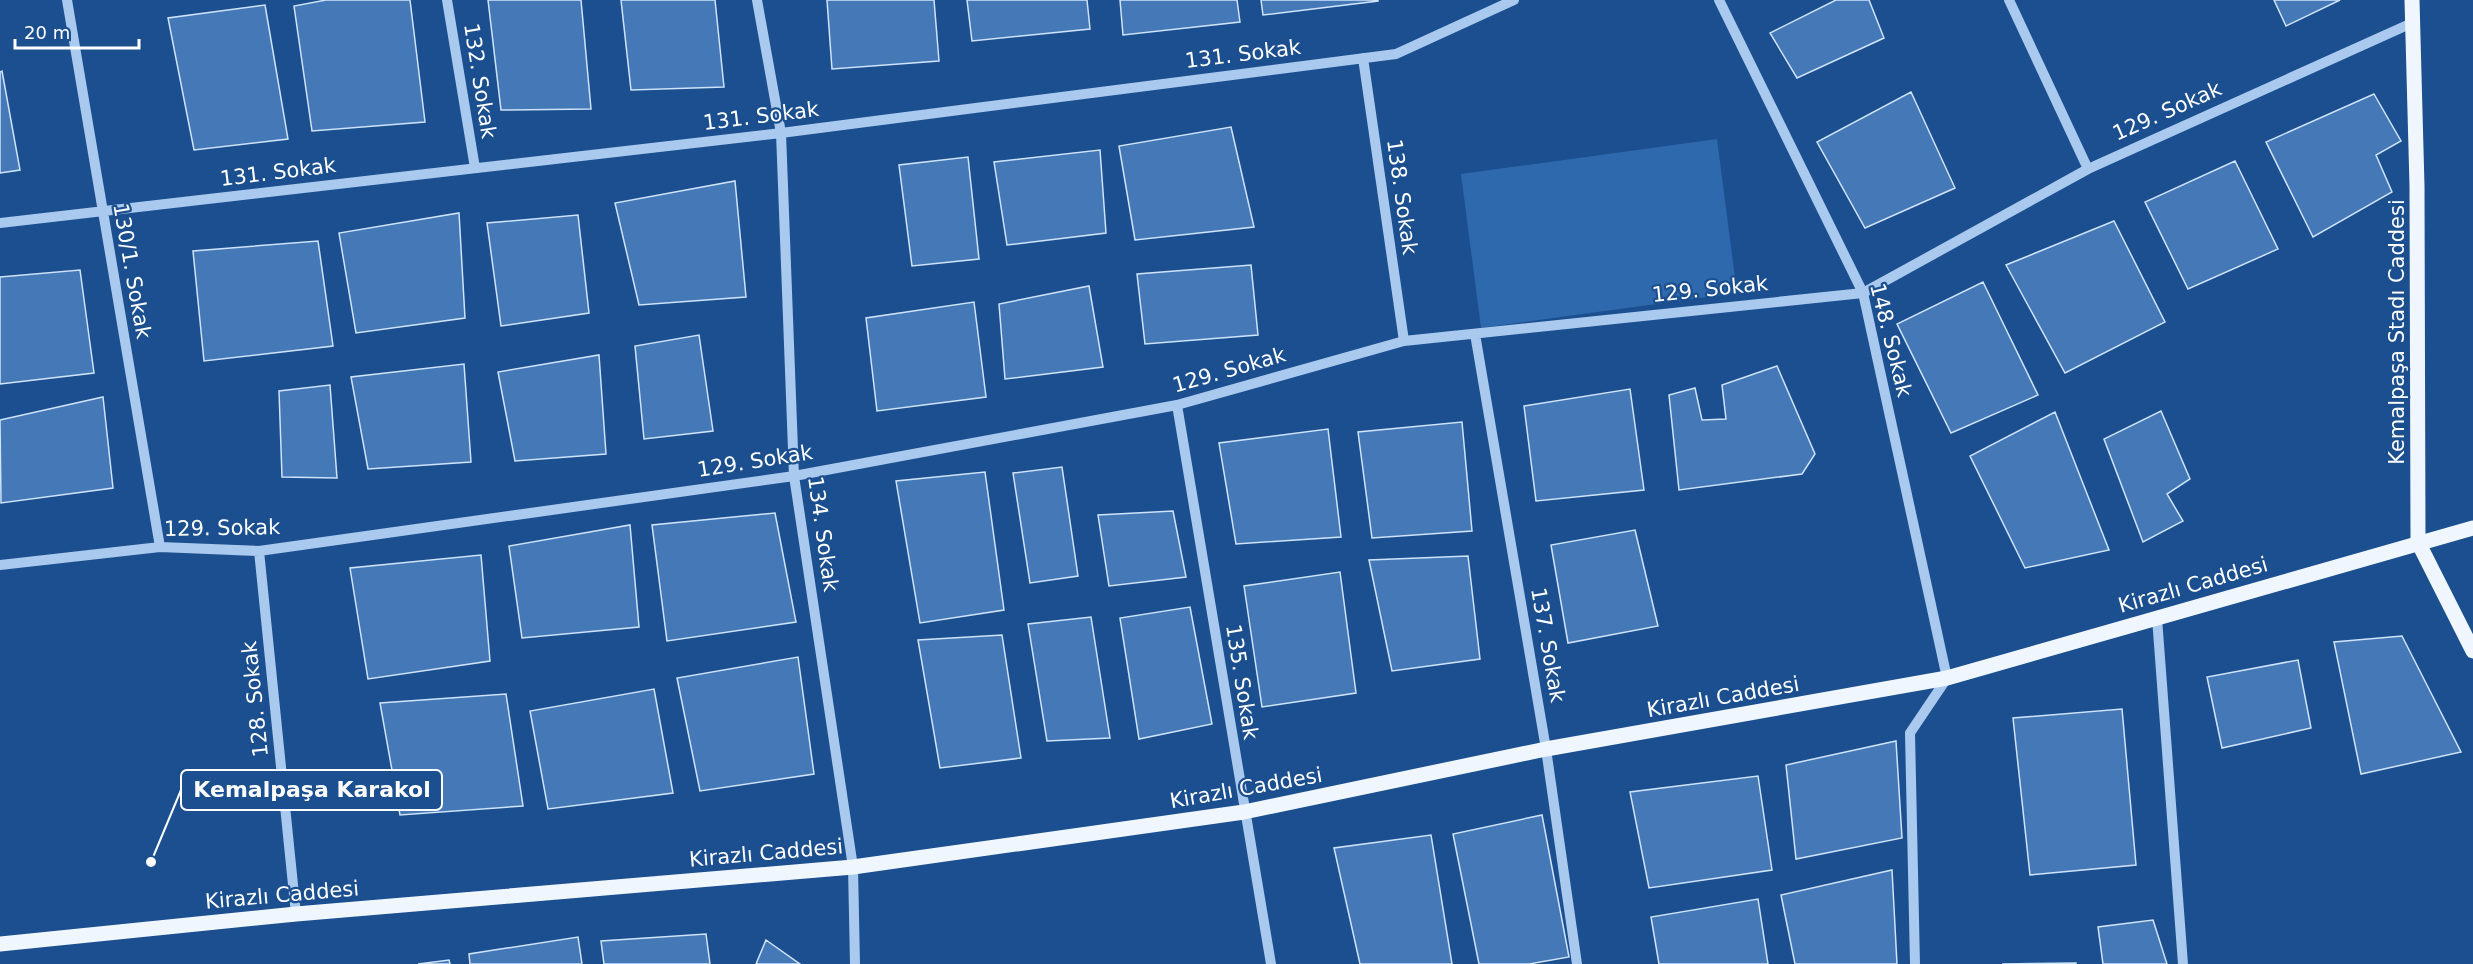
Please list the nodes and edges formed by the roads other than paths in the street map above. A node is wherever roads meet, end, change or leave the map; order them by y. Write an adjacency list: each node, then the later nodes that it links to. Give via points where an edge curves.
1 (67, 0): 13 (street, 130/1. Sokak)
2 (447, 0): 11 (street, 132. Sokak)
3 (757, 0): 10 (street, 134. Sokak)
4 (1514, 0): 9 (street, 131. Sokak, via 1396,54)
5 (1719, 0): 15 (street, 148. Sokak)
6 (2009, 0): 12 (street)
7 (2412, 0): 8 (main road, Kemalpaşa Stadı Caddesi)
8 (2412, 23): 12 (street, 129. Sokak); 21 (main road, Kemalpaşa Stadı Caddesi)
9 (1363, 58): 10 (street, 131. Sokak); 17 (street, 138. Sokak)
10 (781, 134): 11 (street, 131. Sokak); 19 (street, 134. Sokak)
11 (475, 168): 13 (street, 131. Sokak)
12 (2088, 169): 15 (street, 129. Sokak)
13 (102, 212): 14 (street, 131. Sokak); 22 (street, 130/1. Sokak)
14 (0, 223)
15 (1863, 293): 16 (street, 129. Sokak); 27 (street, 148. Sokak)
16 (1475, 334): 17 (street, 129. Sokak); 28 (street, 137. Sokak)
17 (1404, 341): 18 (street, 129. Sokak)
18 (1177, 405): 19 (street, 129. Sokak); 29 (street, 135. Sokak)
19 (794, 476): 23 (street, 129. Sokak); 30 (street, 134. Sokak)
20 (2473, 528): 21 (main road, Kirazlı Caddesi)
21 (2418, 542): 25 (main road, Kirazlı Caddesi); 26 (main road, Kemalpaşa Stadı Caddesi)
22 (160, 547): 23 (street, 129. Sokak); 24 (street, 129. Sokak)
23 (259, 551): 31 (street, 128. Sokak)
24 (0, 565)
25 (2157, 618): 27 (main road, Kirazlı Caddesi); 37 (street)
26 (2473, 651)
27 (1947, 678): 28 (main road, Kirazlı Caddesi); 36 (street, via 1910,733)
28 (1546, 749): 29 (main road, Kirazlı Caddesi); 35 (street, 137. Sokak)
29 (1244, 812): 30 (main road, Kirazlı Caddesi); 34 (street, 135. Sokak)
30 (853, 867): 31 (main road, Kirazlı Caddesi); 33 (street, 134. Sokak)
31 (296, 914): 32 (main road, Kirazlı Caddesi)
32 (0, 944)
33 (855, 964)
34 (1271, 964)
35 (1577, 964)
36 (1915, 964)
37 (2182, 964)

